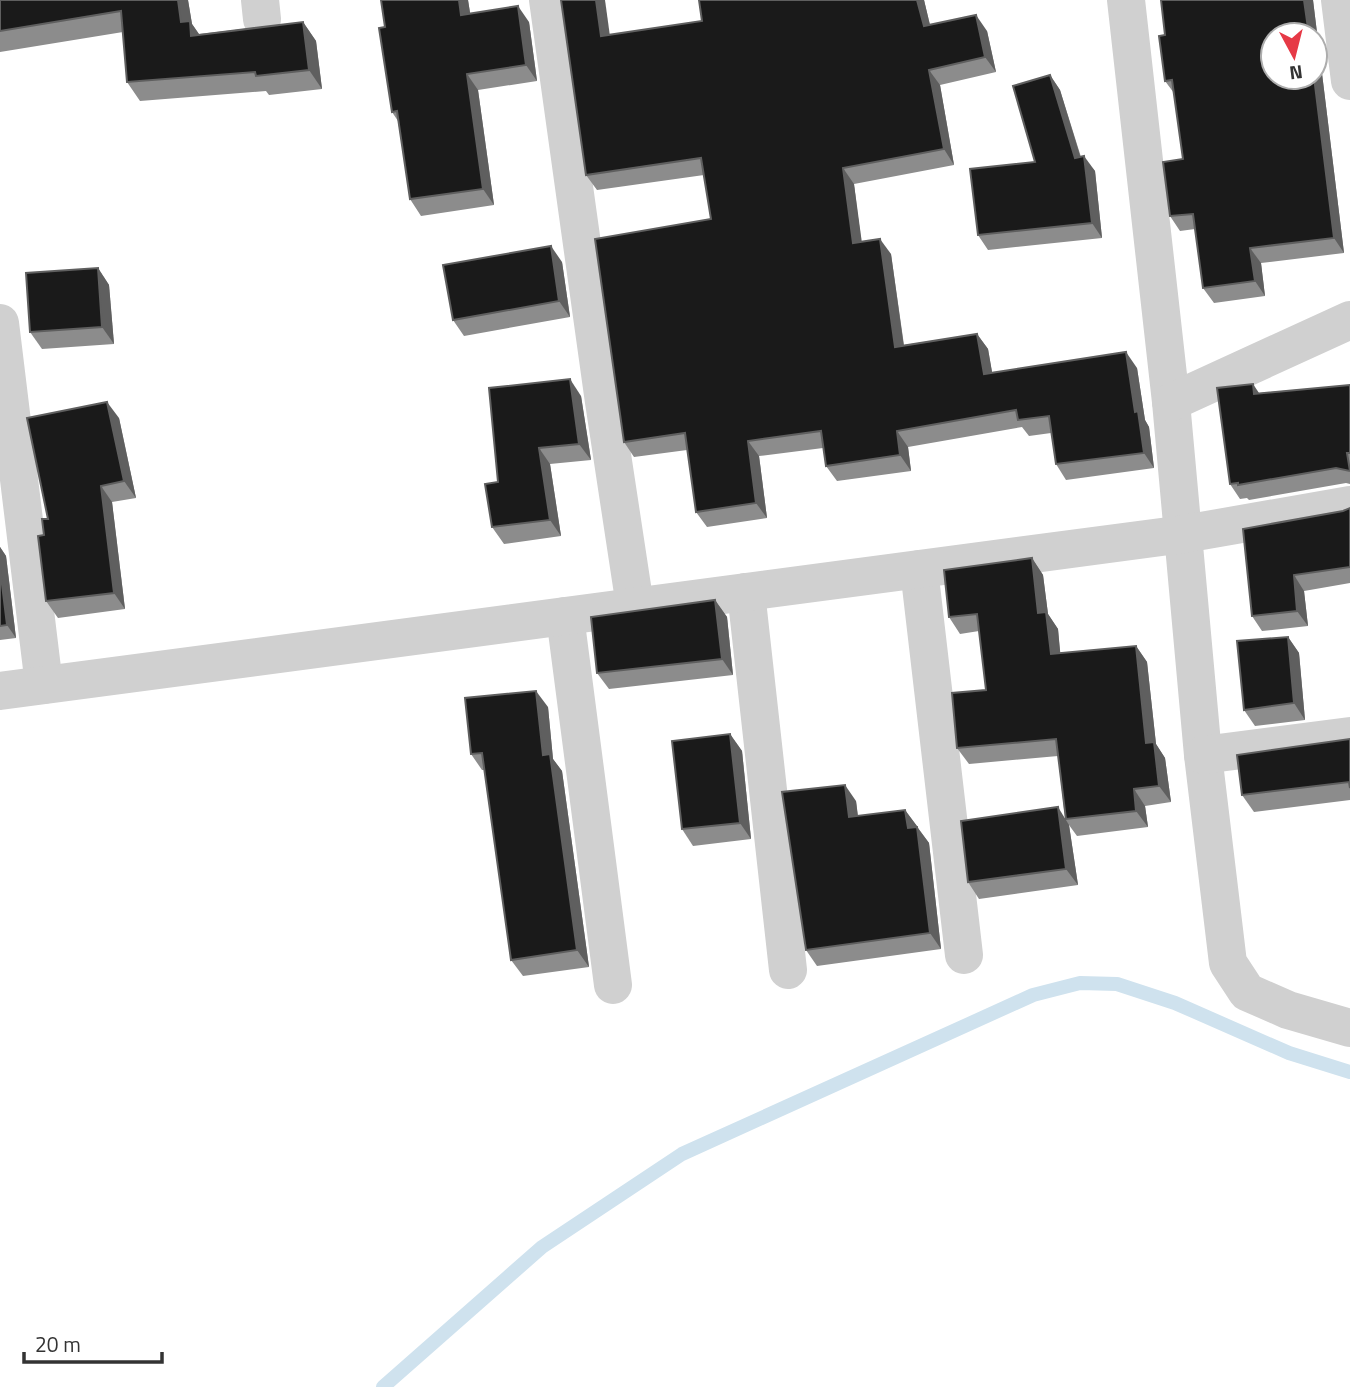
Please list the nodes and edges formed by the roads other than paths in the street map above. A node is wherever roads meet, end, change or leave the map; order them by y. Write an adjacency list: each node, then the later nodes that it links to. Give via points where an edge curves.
1 (548, 0): 12 (street)
2 (1126, 0): 7 (street)
3 (1340, 0): 4 (street)
4 (1350, 81)
5 (1350, 320): 7 (street)
6 (0, 323): 14 (street)
7 (1171, 401): 9 (street)
8 (1350, 505): 9 (street)
9 (1184, 534): 10 (street); 17 (street)
10 (919, 569): 11 (street); 18 (street)
11 (746, 592): 12 (street); 19 (street)
12 (635, 606): 13 (street)
13 (565, 616): 14 (street); 20 (street)
14 (44, 685): 15 (street)
15 (0, 691)
16 (1350, 736): 17 (street)
17 (1203, 755): 21 (street, via 1227,963 1247,992)
18 (964, 954)
19 (788, 970)
20 (613, 985)
21 (1350, 1028)

